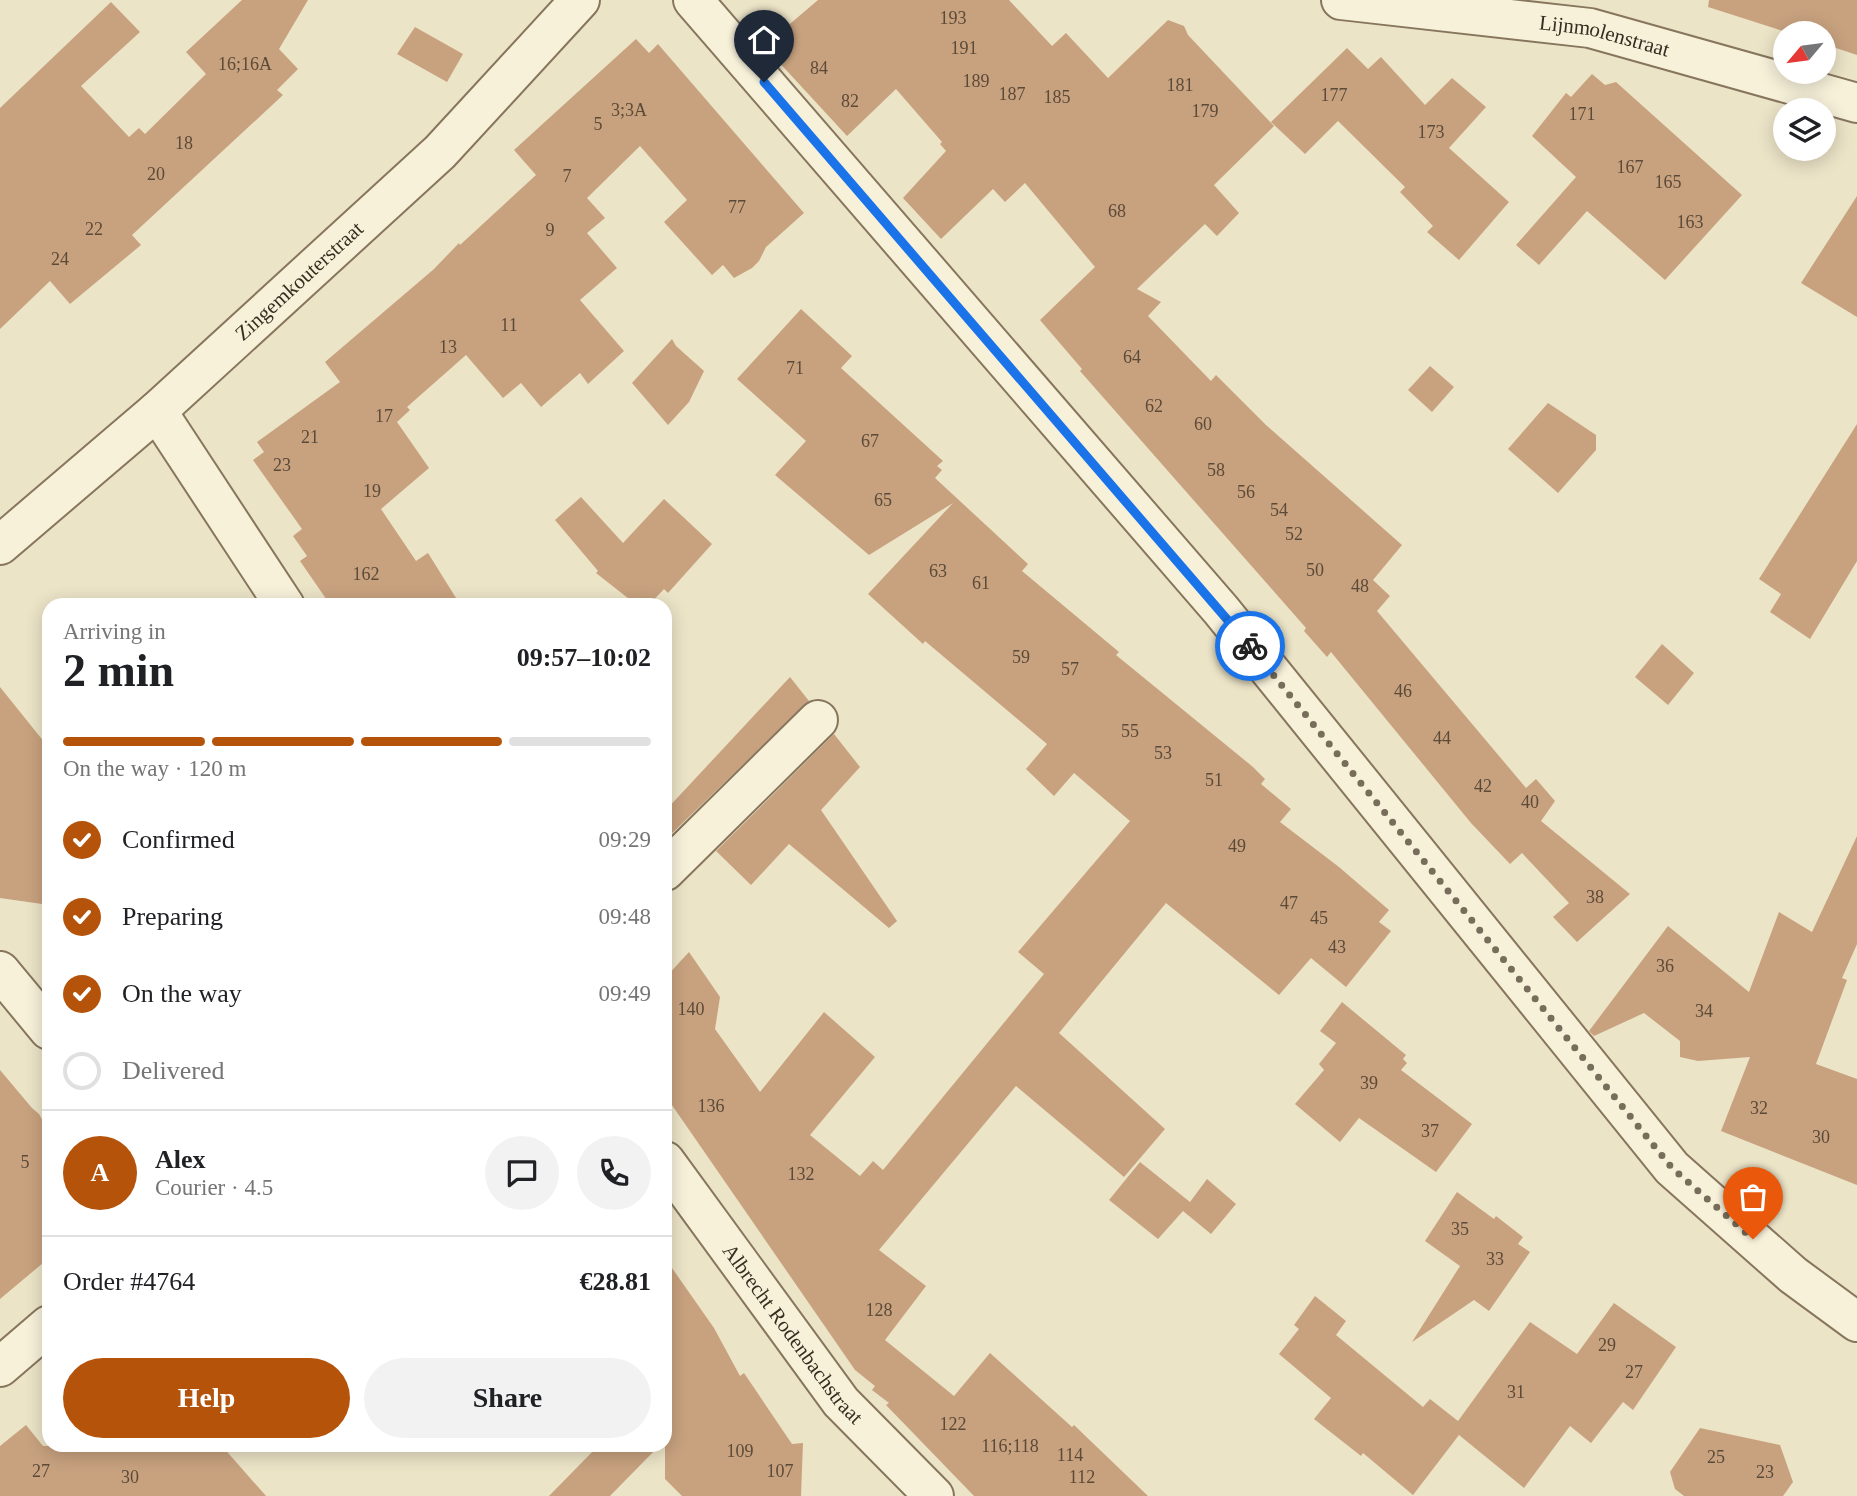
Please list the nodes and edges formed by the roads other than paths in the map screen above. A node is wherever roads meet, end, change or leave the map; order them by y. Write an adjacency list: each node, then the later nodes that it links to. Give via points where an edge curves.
1 (580, 0): 6 (street, Zingemkouterstraat, via 440,152)
2 (693, 0): 14 (street, via 1221,610 1672,1168 1793,1275)
3 (1341, 0): 4 (street, Lijnmolenstraat)
4 (1347, 0): 5 (street, Lijnmolenstraat, via 1590,28)
5 (1857, 103)
6 (158, 411): 7 (street, Zingemkouterstraat); 8 (street)
7 (0, 545)
8 (280, 598)
9 (818, 720): 10 (street)
10 (672, 864)
11 (0, 971): 12 (street)
12 (42, 1022)
13 (672, 1171): 17 (street, Albrecht Rodenbachstraat, via 841,1402)
14 (1857, 1322)
15 (42, 1331): 16 (street)
16 (0, 1367)
17 (934, 1496)

